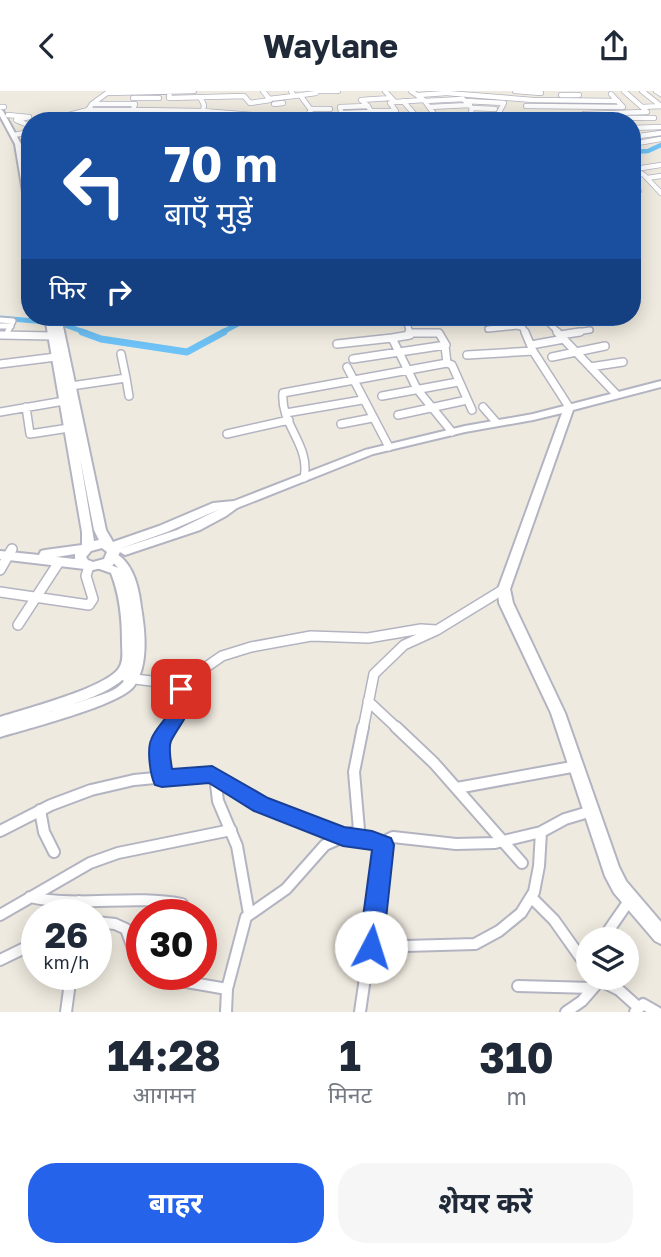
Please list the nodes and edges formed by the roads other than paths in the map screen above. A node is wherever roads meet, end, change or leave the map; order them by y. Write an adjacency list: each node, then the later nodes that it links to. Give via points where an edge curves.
1 (170, 91): 2 (street); 12 (street); 26 (street)
2 (194, 91)
3 (212, 91): 25 (street)
4 (263, 91): 36 (street)
5 (338, 91): 13 (street)
6 (385, 91): 29 (street)
7 (411, 91): 21 (street)
8 (493, 91): 28 (street)
9 (624, 91): 23 (street)
10 (642, 91): 44 (street)
11 (656, 91): 19 (street)
12 (150, 92): 41 (street, via 107,93)
13 (316, 92): 20 (street)
14 (435, 92): 16 (street); 21 (street)
15 (518, 92): 17 (street); 28 (street)
16 (458, 93): 28 (street); 31 (street)
17 (541, 93): 22 (street); 32 (street)
18 (293, 94): 20 (street); 36 (street)
19 (661, 94)
20 (300, 95): 52 (street)
21 (418, 95): 30 (street)
22 (579, 95)
23 (630, 95): 39 (street, via 612,95); 49 (street)
24 (200, 97): 25 (street); 27 (street); 59 (street)
25 (211, 97): 35 (street, via 222,97 223,102)
26 (169, 98): 27 (street); 34 (street)
27 (180, 98): 57 (street)
28 (505, 99): 31 (street); 32 (street); 72 (street)
29 (393, 100): 37 (street); 58 (street, via 361,100); 60 (street, via 390,103)
30 (424, 100): 31 (street); 37 (street); 46 (street)
31 (464, 100): 42 (street)
32 (533, 100): 38 (street); 43 (street)
33 (134, 101): 34 (street); 41 (street); 55 (street)
34 (158, 101): 56 (street)
35 (249, 101): 36 (street); 63 (street)
36 (271, 101): 40 (street); 64 (street)
37 (403, 101): 69 (street)
38 (605, 101): 39 (street); 48 (street)
39 (618, 101): 48 (street, via 623,107)
40 (283, 103)
41 (92, 104): 54 (street)
42 (471, 106): 46 (street); 53 (street); 71 (street)
43 (526, 106): 47 (street); 73 (street)
44 (661, 106): 49 (street)
45 (340, 107): 50 (street); 58 (street); 67 (street)
46 (430, 107): 70 (street)
47 (594, 107): 48 (street); 74 (street)
48 (609, 107)
49 (642, 107): 75 (street)
50 (331, 108): 52 (street); 66 (street)
51 (2, 109): 77 (street); 83 (main road)
52 (310, 109): 65 (street)
53 (495, 109)
54 (88, 110): 55 (street); 61 (street)
55 (133, 110): 56 (street)
56 (153, 110): 57 (street)
57 (182, 110): 59 (street)
58 (371, 110): 60 (street); 68 (street)
59 (203, 111): 62 (street)
60 (396, 111)
61 (80, 112)
62 (245, 112)
63 (252, 112)
64 (275, 112)
65 (309, 112)
66 (330, 112)
67 (342, 112)
68 (352, 112)
69 (413, 112)
70 (433, 112)
71 (470, 112)
72 (498, 112)
73 (523, 112)
74 (594, 112)
75 (647, 112): 76 (street); 78 (street)
76 (641, 113)
77 (21, 115)
78 (654, 118): 79 (street); 80 (street)
79 (641, 119)
80 (661, 128): 81 (street); 82 (street); 85 (street)
81 (641, 129)
82 (641, 129)
83 (18, 135): 84 (street); 88 (main road); 89 (main road)
84 (21, 135)
85 (642, 136)
86 (661, 139): 87 (street)
87 (641, 142)
88 (21, 144)
89 (21, 156)
90 (661, 165): 91 (street)
91 (641, 168)
92 (641, 174): 94 (street)
93 (661, 176): 94 (street)
94 (647, 177): 95 (street); 96 (street)
95 (641, 178)
96 (661, 193)
97 (0, 320): 99 (street, via 13,321)
98 (0, 326): 99 (street)
99 (11, 326): 107 (street)
100 (50, 326): 108 (main road)
101 (59, 326): 132 (main road)
102 (408, 326): 106 (street)
103 (552, 326): 109 (street)
104 (488, 329): 114 (street, via 520,326)
105 (590, 330): 109 (street)
106 (411, 333): 110 (street); 112 (street, via 439,333)
107 (4, 335): 108 (street)
108 (52, 335): 120 (main road)
109 (562, 337): 114 (street); 115 (street)
110 (391, 338): 111 (street); 116 (street)
111 (337, 344)
112 (445, 346): 116 (street); 124 (street)
113 (605, 346): 115 (street)
114 (532, 348): 118 (street); 142 (street)
115 (575, 351): 119 (street); 126 (street)
116 (399, 352): 121 (street); 127 (street)
117 (121, 353): 128 (street)
118 (467, 355)
119 (552, 356)
120 (56, 357): 122 (street); 139 (main road)
121 (353, 359)
122 (2, 362)
123 (623, 362): 126 (street)
124 (447, 363): 127 (street); 130 (street)
125 (347, 367): 129 (street)
126 (590, 367): 134 (street)
127 (408, 371): 129 (street); 133 (street)
128 (126, 378): 132 (street); 135 (street)
129 (354, 382): 137 (street); 147 (street, via 283,393)
130 (458, 382): 133 (street); 138 (street)
131 (661, 384): 134 (main road)
132 (71, 386): 161 (main road, via 100,530)
133 (416, 389): 136 (street); 143 (street)
134 (616, 394): 142 (main road)
135 (129, 396)
136 (382, 396)
137 (362, 400): 147 (street); 149 (street)
138 (467, 400): 143 (street); 144 (street)
139 (64, 401): 140 (street); 152 (main road)
140 (26, 407): 145 (street); 152 (street, via 30,434)
141 (483, 407): 150 (street)
142 (569, 407): 148 (main road); 153 (main road)
143 (432, 408): 146 (street); 154 (street)
144 (472, 410)
145 (0, 411)
146 (398, 415)
147 (287, 416): 155 (street); 157 (street, via 306,455)
148 (530, 417): 150 (main road); 153 (main road); 157 (main road)
149 (372, 418): 151 (street); 156 (street)
150 (496, 422): 154 (main road)
151 (341, 423)
152 (69, 428): 160 (main road, via 88,532)
153 (561, 429): 166 (main road)
154 (452, 432): 156 (main road)
155 (227, 435)
156 (389, 447): 157 (main road)
157 (307, 477): 158 (main road)
158 (226, 508): 159 (main road)
159 (175, 529): 161 (main road)
160 (86, 548): 161 (main road, via 100,544); 162 (main road, via 55,554); 164 (main road, via 80,557)
161 (112, 551): 164 (main road); 171 (street, via 131,581 137,610 137,668)
162 (5, 552): 163 (main road); 165 (street)
163 (59, 562): 164 (main road); 168 (street)
164 (92, 565): 168 (street, via 86,576 93,599 89,605); 171 (street, via 115,571 128,612)
165 (0, 570)
166 (504, 589): 170 (street); 176 (main road)
167 (0, 592): 168 (street)
168 (36, 596): 169 (street)
169 (18, 625)
170 (437, 630): 172 (street, via 368,638 311,636 251,647 222,656); 173 (street, via 404,645 383,663 370,684)
171 (126, 678): 172 (street); 174 (street); 175 (street, via 121,692 105,699)
172 (174, 684): 178 (street, via 183,700 160,742)
173 (368, 701): 179 (street); 185 (street, via 354,772 359,829)
174 (0, 722)
175 (0, 731)
176 (577, 766): 179 (street); 181 (main road)
177 (215, 776): 178 (street); 182 (street, via 218,801); 185 (street, via 261,805)
178 (162, 779): 180 (street, via 91,790)
179 (457, 788): 186 (street)
180 (40, 810): 183 (street); 188 (street)
181 (592, 811): 184 (street); 192 (main road, via 611,870)
182 (231, 830): 190 (street, via 118,853 90,863); 196 (street)
183 (0, 831)
184 (541, 832): 186 (street); 191 (street)
185 (343, 837): 187 (street); 196 (street, via 325,845 286,888)
186 (501, 842): 187 (street, via 456,844 393,837); 189 (street)
187 (383, 845): 200 (street)
188 (54, 852)
189 (522, 863)
190 (30, 897): 193 (street); 197 (street)
191 (532, 898): 200 (street, via 507,924 475,944); 202 (street)
192 (631, 898): 198 (street); 199 (main road)
193 (41, 899)
194 (151, 899): 195 (street)
195 (112, 900)
196 (249, 914): 207 (street)
197 (0, 915)
198 (611, 927)
199 (661, 935)
200 (371, 947): 214 (street)
201 (21, 950): 203 (street)
202 (576, 951)
203 (0, 960)
204 (576, 982): 205 (street)
205 (518, 986)
206 (217, 987): 207 (street)
207 (227, 989): 212 (street)
208 (69, 990): 213 (street)
209 (590, 990): 215 (street)
210 (619, 990): 211 (street)
211 (637, 1010): 216 (street, via 648,1005)
212 (223, 1011)
213 (66, 1012)
214 (360, 1012)
215 (566, 1012)
216 (657, 1012)

